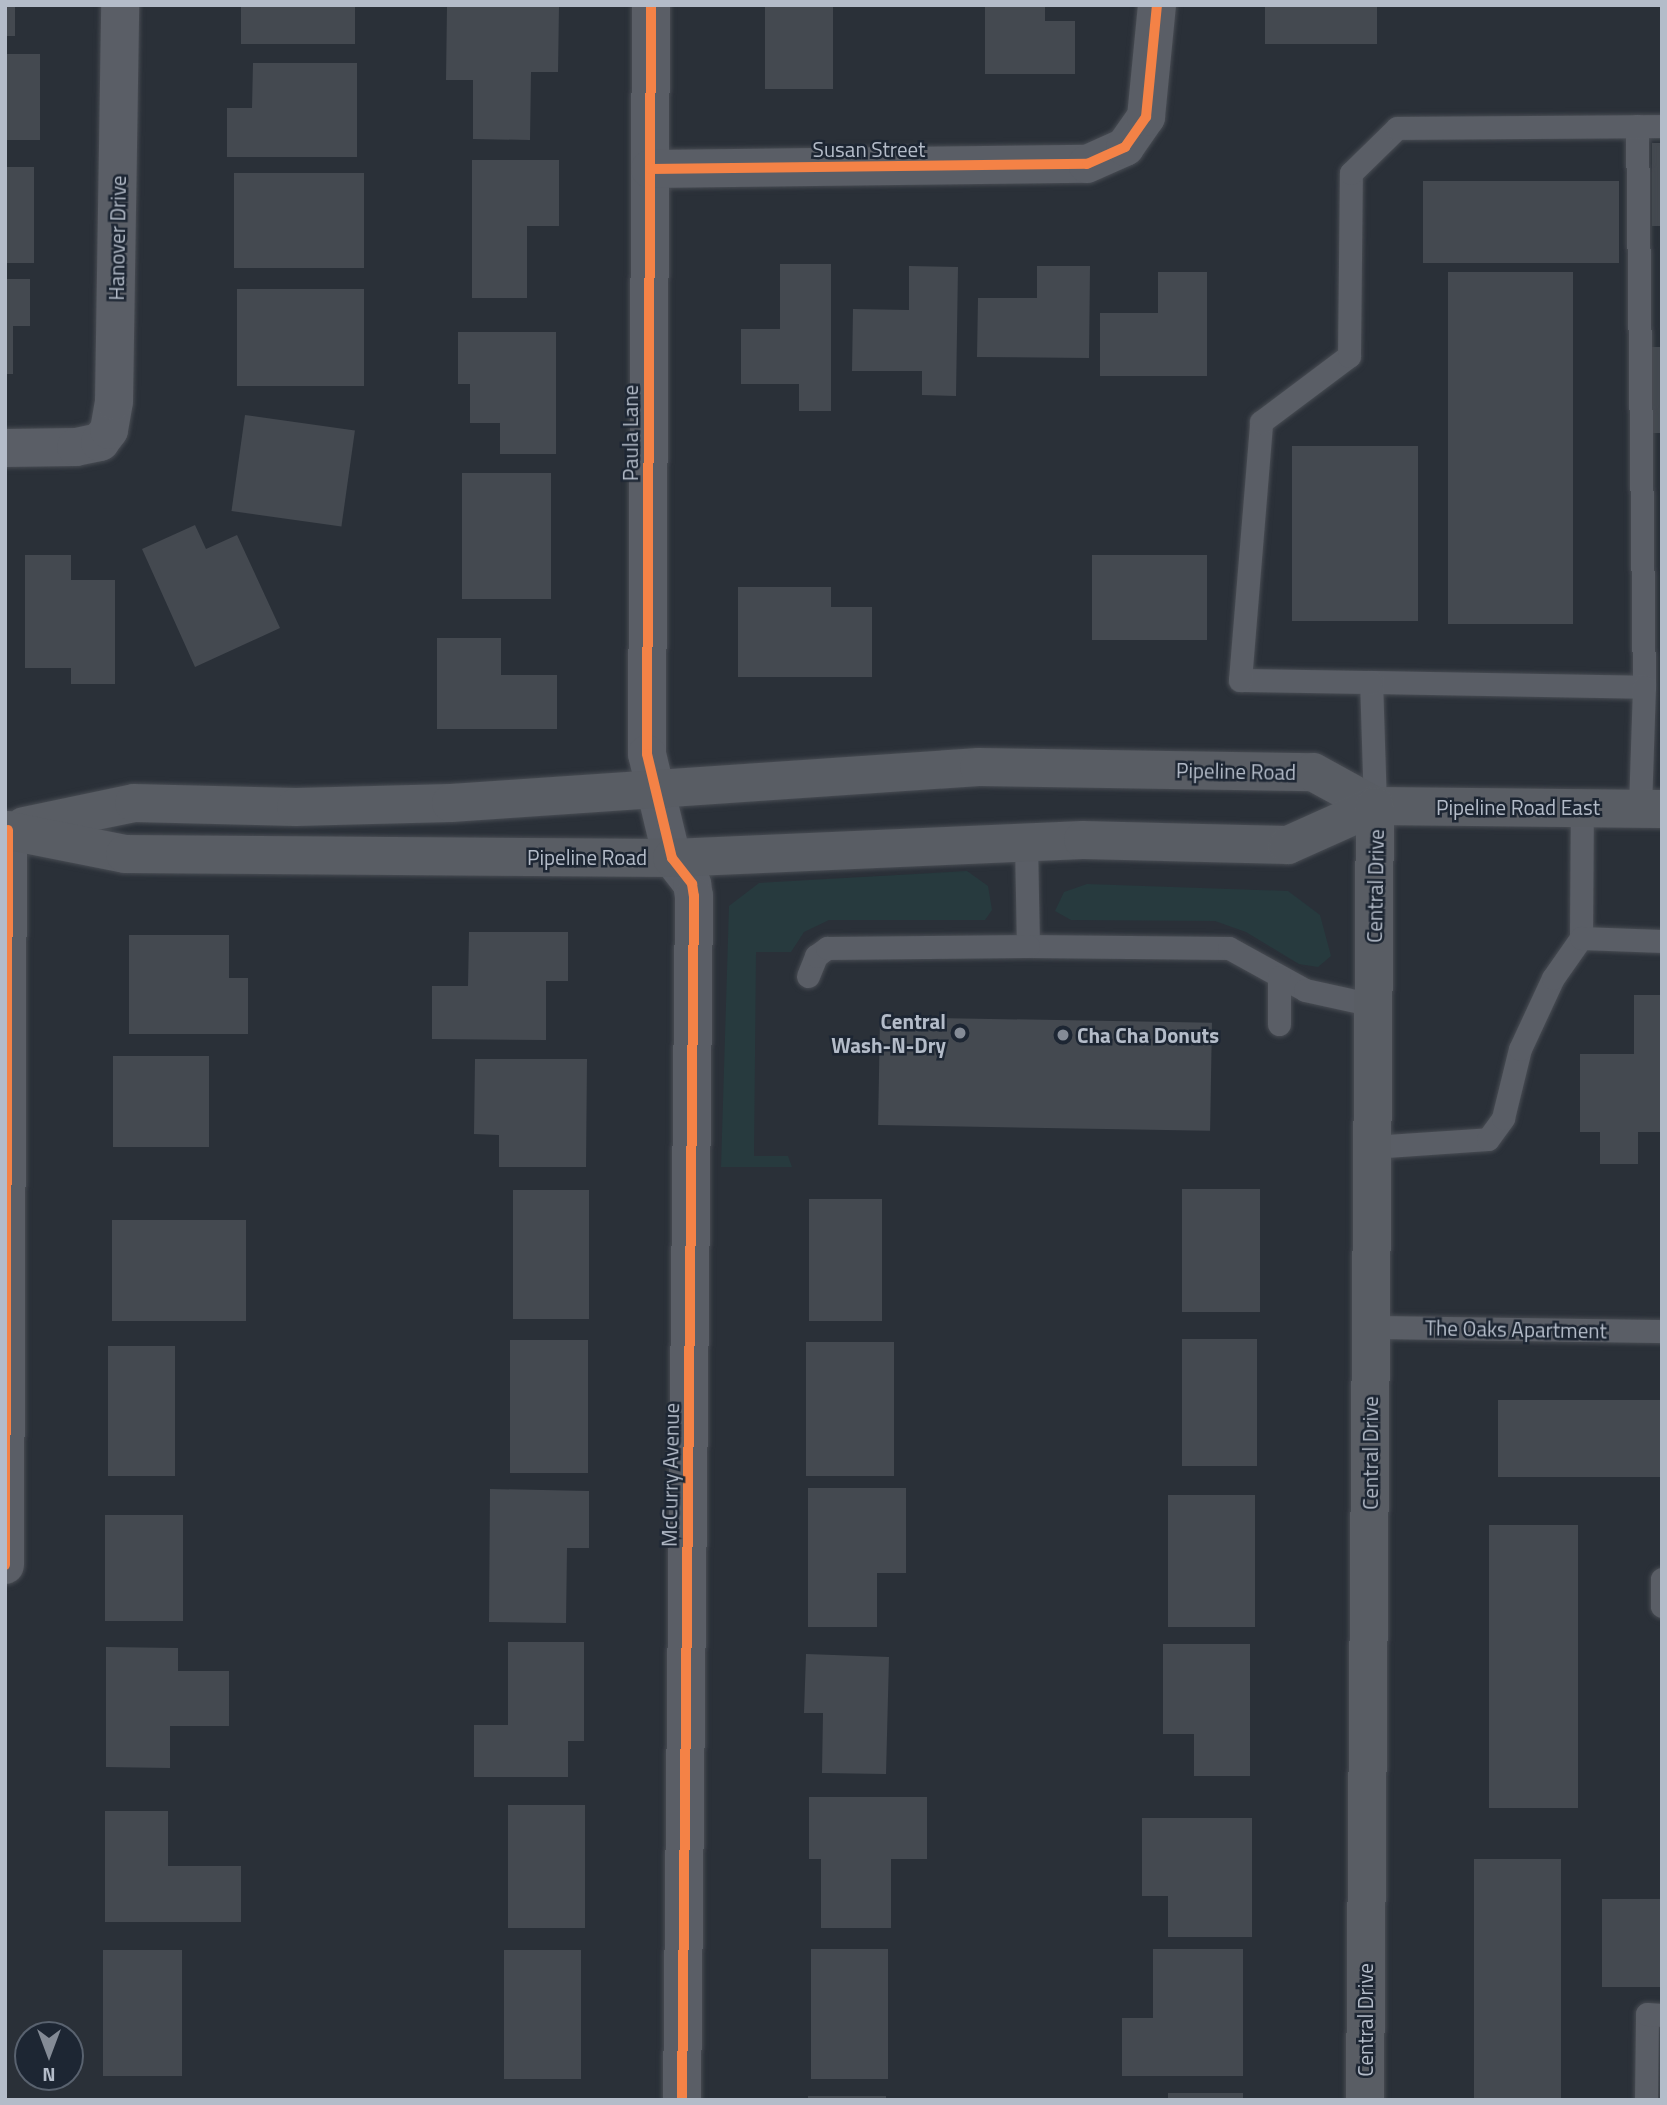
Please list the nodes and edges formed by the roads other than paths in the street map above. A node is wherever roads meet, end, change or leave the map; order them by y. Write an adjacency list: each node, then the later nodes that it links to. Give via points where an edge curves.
1 (120, 5): 7 (street, Hanover Drive, via 114,401 109,430 100,442 76,447)
2 (651, 5): 6 (street, Paula Lane)
3 (1157, 5): 6 (street, Susan Street, via 1146,117 1125,147 1087,164)
4 (1637, 126): 5 (lane); 8 (lane, via 1397,128 1350,173 1349,356 1261,422 1240,680); 9 (lane)
5 (1662, 126)
6 (650, 169): 10 (street, Paula Lane, via 647,754)
7 (5, 448)
8 (1371, 682): 9 (lane); 11 (lane)
9 (1644, 687): 13 (lane)
10 (656, 791): 11 (main road, Pipeline Road, via 979,767 1313,772); 14 (main road, Pipeline Road, via 296,807 134,803); 16 (street, Paula Lane)
11 (1375, 806): 12 (main road, Pipeline Road East); 15 (main road, Pipeline Road, via 1288,845); 22 (main road, Central Drive)
12 (1582, 808): 13 (main road, Pipeline Road East); 17 (lane)
13 (1651, 809)
14 (7, 830): 16 (main road, Pipeline Road, via 125,854); 27 (street)
15 (1026, 843): 16 (main road, Pipeline Road); 19 (lane)
16 (672, 858): 31 (street, McCurry Avenue, via 692,884 694,896)
17 (1581, 939): 18 (lane); 24 (lane, via 1553,978 1520,1049 1503,1118 1488,1139)
18 (1662, 941)
19 (1028, 946): 20 (lane, via 827,948); 21 (lane, via 1219,947 1245,955)
20 (808, 976)
21 (1279, 977): 22 (lane, via 1319,995); 23 (lane)
22 (1373, 1005): 24 (main road, Central Drive)
23 (1279, 1024)
24 (1372, 1147): 25 (main road, Central Drive)
25 (1371, 1327): 26 (lane, The Oaks Apartment); 32 (main road, Central Drive)
26 (1662, 1331)
27 (5, 1565)
28 (1662, 1579): 29 (lane)
29 (1662, 1606)
30 (1662, 2015): 33 (lane, via 1647,2014)
31 (682, 2100)
32 (1365, 2100)
33 (1646, 2100)

